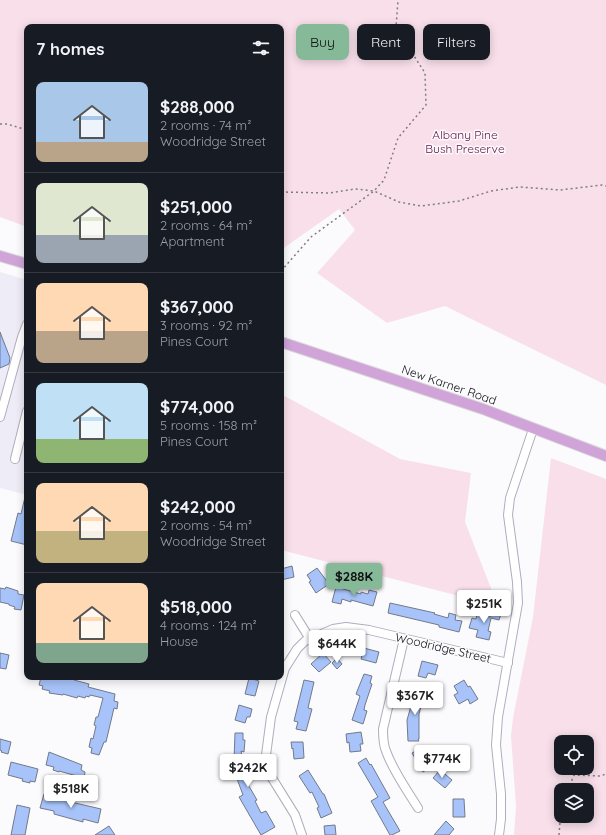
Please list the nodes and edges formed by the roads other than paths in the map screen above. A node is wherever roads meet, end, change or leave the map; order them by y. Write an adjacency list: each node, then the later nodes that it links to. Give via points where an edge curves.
1 (0, 256): 2 (main road)
2 (24, 263)
3 (24, 332): 5 (street)
4 (284, 343): 8 (main road, New Karner Road, via 451,398)
5 (2, 401): 6 (street)
6 (0, 417)
7 (24, 423): 10 (street)
8 (533, 429): 9 (main road, New Karner Road); 14 (street, via 510,498 508,515 518,603)
9 (606, 456)
10 (15, 459)
11 (295, 615): 12 (street)
12 (310, 638): 13 (street, Woodridge Street, via 346,627); 15 (street, Woodridge Street, via 297,649)
13 (404, 639): 14 (street, Woodridge Street); 17 (street, via 383,729 383,740 390,761)
14 (508, 663): 19 (street, via 496,745 501,794)
15 (284, 671)
16 (281, 680): 18 (street, Woodridge Street, via 270,716 266,755 272,778 295,815)
17 (418, 808)
18 (302, 835)
19 (498, 835)

